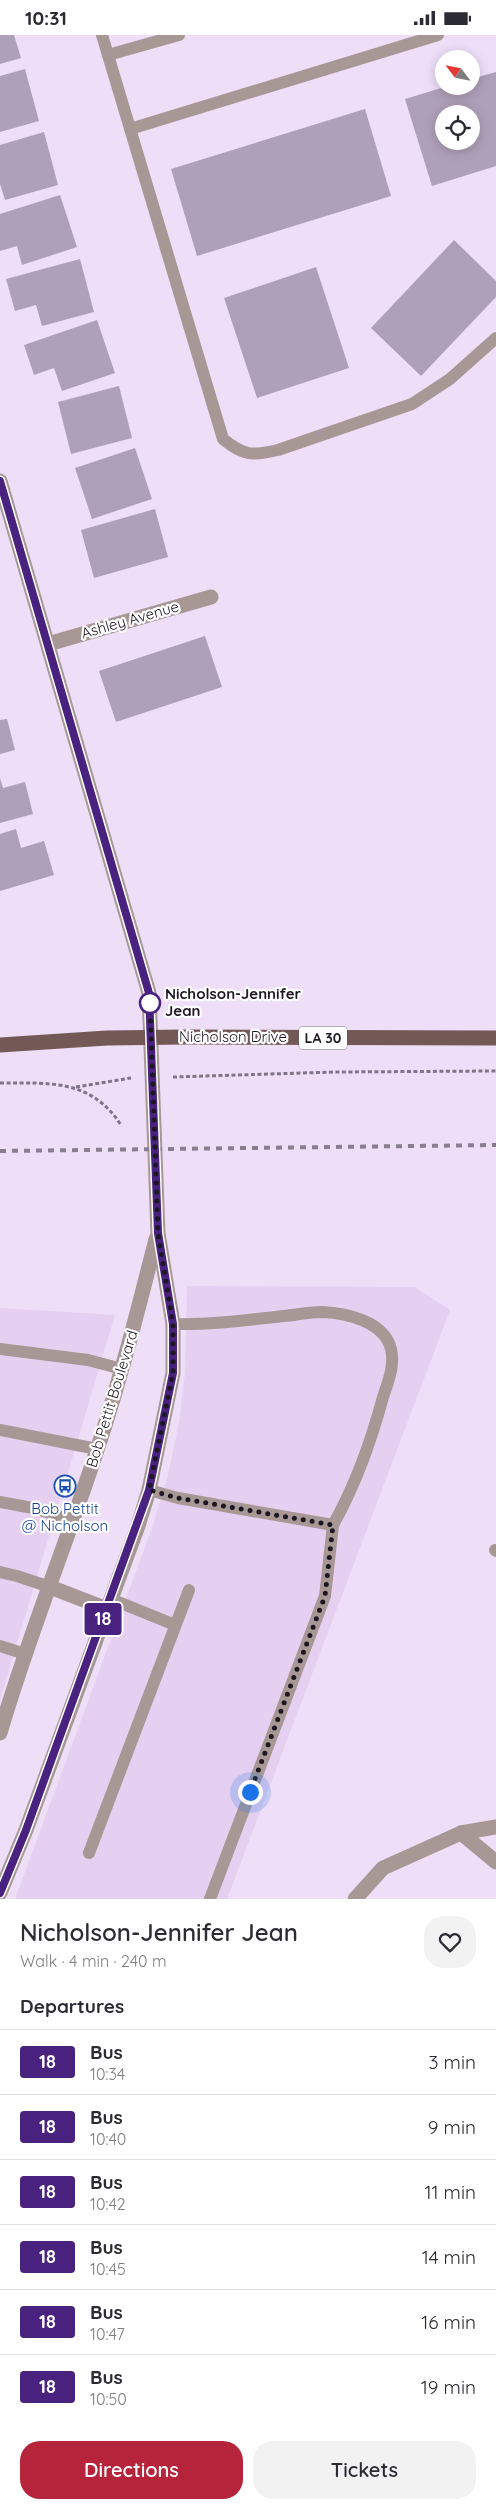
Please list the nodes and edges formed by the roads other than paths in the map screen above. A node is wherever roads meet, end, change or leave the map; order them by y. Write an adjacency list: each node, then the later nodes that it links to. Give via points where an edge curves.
1 (102, 35): 4 (lane)
2 (179, 35): 4 (lane)
3 (438, 35): 5 (lane)
4 (108, 55): 5 (lane)
5 (130, 129): 6 (lane, via 223,439 240,452 258,455 278,450 412,404 450,379)
6 (496, 338)
7 (0, 481): 9 (street, Bob Pettit Boulevard)
8 (211, 597): 9 (street, Ashley Avenue)
9 (48, 644): 10 (street, Bob Pettit Boulevard, via 149,993)
10 (151, 1037): 11 (main road, Nicholson Drive / LA 30); 12 (main road, Nicholson Drive / LA 30); 13 (street, Bob Pettit Boulevard)
11 (496, 1038)
12 (0, 1045)
13 (158, 1233): 14 (street, Bob Pettit Boulevard); 16 (street, Bob Pettit Boulevard)
14 (173, 1324): 19 (street, Bob Pettit Boulevard, via 173,1373); 22 (lane, via 320,1312 345,1314 370,1324 384,1336 391,1348 393,1364 372,1438)
15 (0, 1349): 16 (lane, via 88,1360)
16 (122, 1369): 18 (street, Bob Pettit Boulevard)
17 (0, 1430): 18 (lane)
18 (98, 1449): 21 (street, Bob Pettit Boulevard)
19 (149, 1490): 22 (lane); 26 (street, Bob Pettit Boulevard)
20 (0, 1502): 21 (lane, via 38,1509)
21 (73, 1521): 24 (street, Bob Pettit Boulevard)
22 (333, 1525): 36 (lane, via 325,1596)
23 (0, 1573): 24 (lane)
24 (50, 1587): 26 (street); 29 (street, Bob Pettit Boulevard)
25 (189, 1591): 27 (lane)
26 (109, 1604): 27 (lane); 35 (street, Bob Pettit Boulevard)
27 (176, 1625): 33 (lane)
28 (0, 1646): 29 (lane)
29 (25, 1654): 30 (street, Bob Pettit Boulevard)
30 (0, 1733)
31 (496, 1827): 32 (street)
32 (461, 1833): 34 (street); 37 (street, via 383,1868)
33 (90, 1853)
34 (496, 1862)
35 (0, 1893)
36 (210, 1899)
37 (355, 1899)

